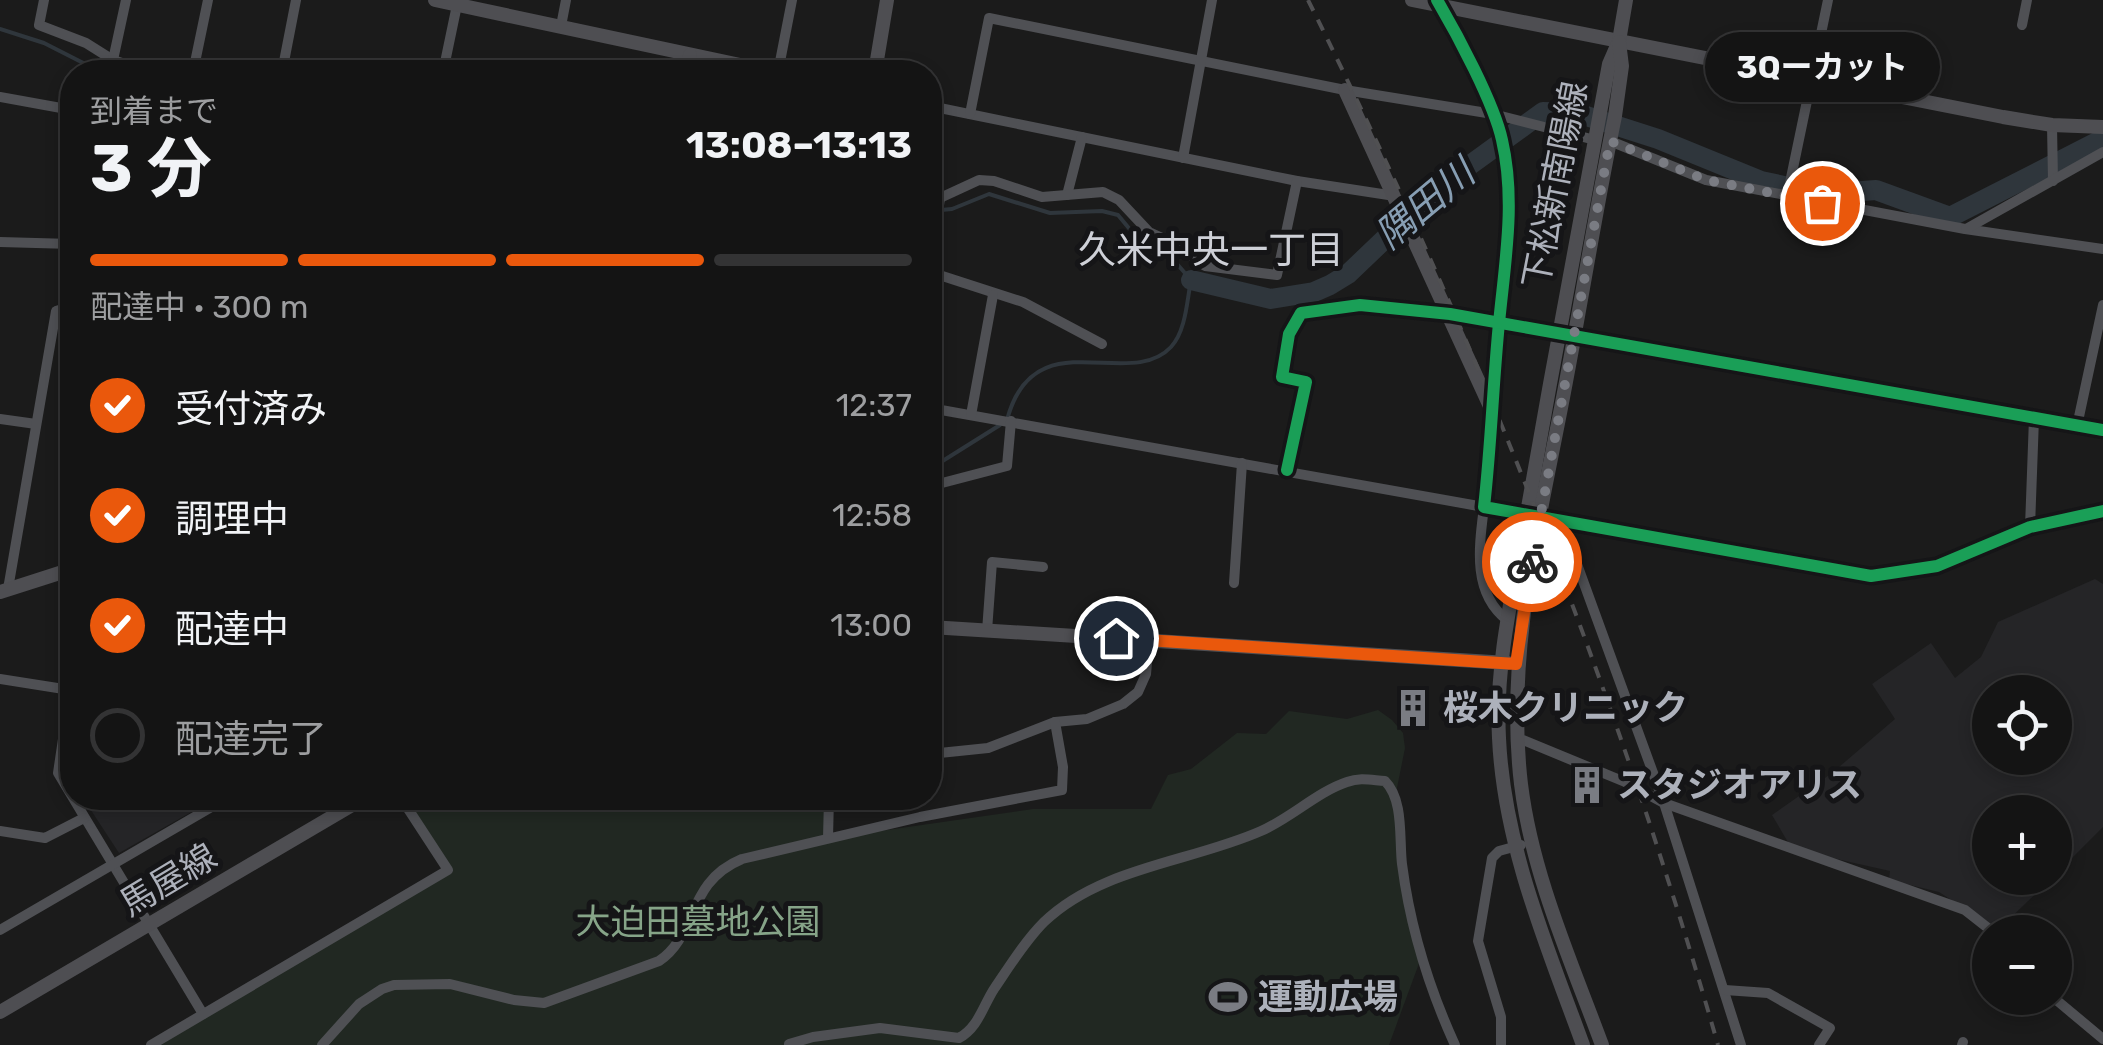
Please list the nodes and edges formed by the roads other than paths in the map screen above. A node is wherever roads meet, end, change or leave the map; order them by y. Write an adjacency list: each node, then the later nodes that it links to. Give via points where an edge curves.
1 (44, 0): 20 (street, via 39,26)
2 (126, 0): 20 (street)
3 (208, 0): 21 (street)
4 (296, 0): 22 (street)
5 (436, 0): 15 (street)
6 (566, 0): 16 (street)
7 (792, 0): 26 (street)
8 (887, 0): 27 (street)
9 (1212, 0): 28 (street)
10 (1412, 0): 14 (street)
11 (1626, 0): 18 (street, 下松新南陽線)
12 (1828, 0): 29 (street)
13 (2027, 0): 17 (street)
14 (1439, 3): 18 (street); 35 (street)
15 (458, 5): 16 (street); 23 (street)
16 (561, 26): 19 (street)
17 (2022, 26)
18 (1618, 41): 29 (street); 39 (street, 下松新南陽線, via 1608,64)
19 (690, 55): 24 (street); 25 (street)
20 (113, 60)
21 (195, 60)
22 (284, 60)
23 (447, 60)
24 (689, 60)
25 (715, 60)
26 (778, 60)
27 (877, 60)
28 (1202, 62): 30 (street); 34 (street, via 989,18); 41 (street)
29 (1812, 78): 36 (street); 47 (street)
30 (1345, 90): 35 (street); 46 (street)
31 (0, 97): 32 (street)
32 (60, 108)
33 (942, 108): 34 (street)
34 (970, 114): 38 (street)
35 (1493, 114): 39 (street); 57 (street, via 1510,192)
36 (2052, 126): 37 (street); 43 (street)
37 (2103, 127)
38 (1082, 137): 41 (street); 45 (street)
39 (1603, 138): 47 (street, via 1706,180); 58 (street, 下松新南陽線); 59 (street, 下松新南陽線)
40 (2103, 152): 43 (street)
41 (1182, 158): 42 (street)
42 (1297, 181): 45 (street, via 1277,276 1205,266 1149,232 1119,200 1103,192); 46 (street)
43 (2053, 181): 48 (street)
44 (942, 194): 45 (street, via 978,180 1042,196)
45 (1068, 195)
46 (1396, 196): 56 (street)
47 (1787, 197): 48 (street)
48 (1965, 229): 51 (street)
49 (0, 242): 50 (street)
50 (60, 244)
51 (2103, 249)
52 (942, 276): 53 (street)
53 (993, 295): 60 (street, via 1023,302); 62 (street)
54 (2103, 305): 68 (street)
55 (60, 309): 67 (street)
56 (1450, 314): 57 (street); 63 (street); 71 (street, via 1360,305 1301,313 1282,377 1306,382)
57 (1499, 324): 58 (street); 63 (street)
58 (1557, 333): 59 (street); 75 (street, 下松新南陽線)
59 (1574, 337): 64 (street); 75 (street, 下松新南陽線)
60 (1102, 344)
61 (942, 410): 62 (street)
62 (971, 415): 66 (street)
63 (1494, 415): 73 (street)
64 (2034, 418): 68 (street); 77 (street)
65 (0, 419): 67 (street)
66 (1011, 421): 70 (street); 72 (street, via 1007,466)
67 (36, 424): 81 (street)
68 (2078, 426): 69 (street)
69 (2103, 430)
70 (1242, 463): 71 (street); 80 (street)
71 (1287, 470): 73 (street)
72 (942, 483)
73 (1484, 507): 75 (street); 82 (street, via 1482,578 1494,610)
74 (2103, 510): 77 (street)
75 (1533, 516): 76 (street); 82 (street, 下松新南陽線); 86 (street, 下松新南陽線)
76 (1562, 523): 77 (street, via 1872,576 1937,566); 92 (street)
77 (2030, 527)
78 (1042, 567): 84 (street, via 992,562)
79 (60, 574): 81 (street)
80 (1234, 582)
81 (4, 590)
82 (1507, 620): 86 (street, 下松新南陽線)
83 (942, 629): 84 (street)
84 (987, 631): 85 (street)
85 (1149, 640): 86 (street); 89 (street, via 1138,692 1087,719)
86 (1509, 663): 90 (street, 下松新南陽線); 102 (street, 下松新南陽線, via 1498,738)
87 (0, 679): 88 (street)
88 (60, 683)
89 (1056, 722): 91 (street, via 988,748); 100 (street, via 1062,790)
90 (1518, 738): 92 (street); 101 (street, 下松新南陽線)
91 (942, 753)
92 (1664, 803): 104 (street); 107 (street)
93 (79, 810): 98 (street)
94 (207, 810): 103 (street)
95 (344, 810): 105 (street, 馬屋線)
96 (410, 810): 110 (street, via 448,870)
97 (829, 810): 100 (street)
98 (84, 818): 99 (street, via 45,838); 103 (street)
99 (0, 830)
100 (828, 838): 114 (street, via 724,868 658,961 544,1003 450,984 394,985 359,1004)
101 (1532, 842): 102 (street); 118 (street, 下松新南陽線)
102 (1515, 846): 116 (street, via 1492,858 1478,941 1501,1016); 117 (street, 下松新南陽線)
103 (112, 866): 105 (street); 106 (street)
104 (1972, 915)
105 (149, 926): 108 (street, 馬屋線); 110 (street)
106 (0, 930)
107 (1725, 990): 119 (street); 120 (street, via 1768,993 1830,1028)
108 (0, 1012)
109 (2072, 1013): 111 (street)
110 (203, 1014): 113 (street)
111 (2103, 1039)
112 (789, 1044): 115 (street, via 880,1028 960,1038 974,1028 1042,924 1084,892 1266,829 1359,778 1384,782 1397,798 1416,939)
113 (150, 1045)
114 (322, 1045)
115 (1454, 1045)
116 (1501, 1045)
117 (1583, 1045)
118 (1602, 1045)
119 (1741, 1045)
120 (1819, 1045)

